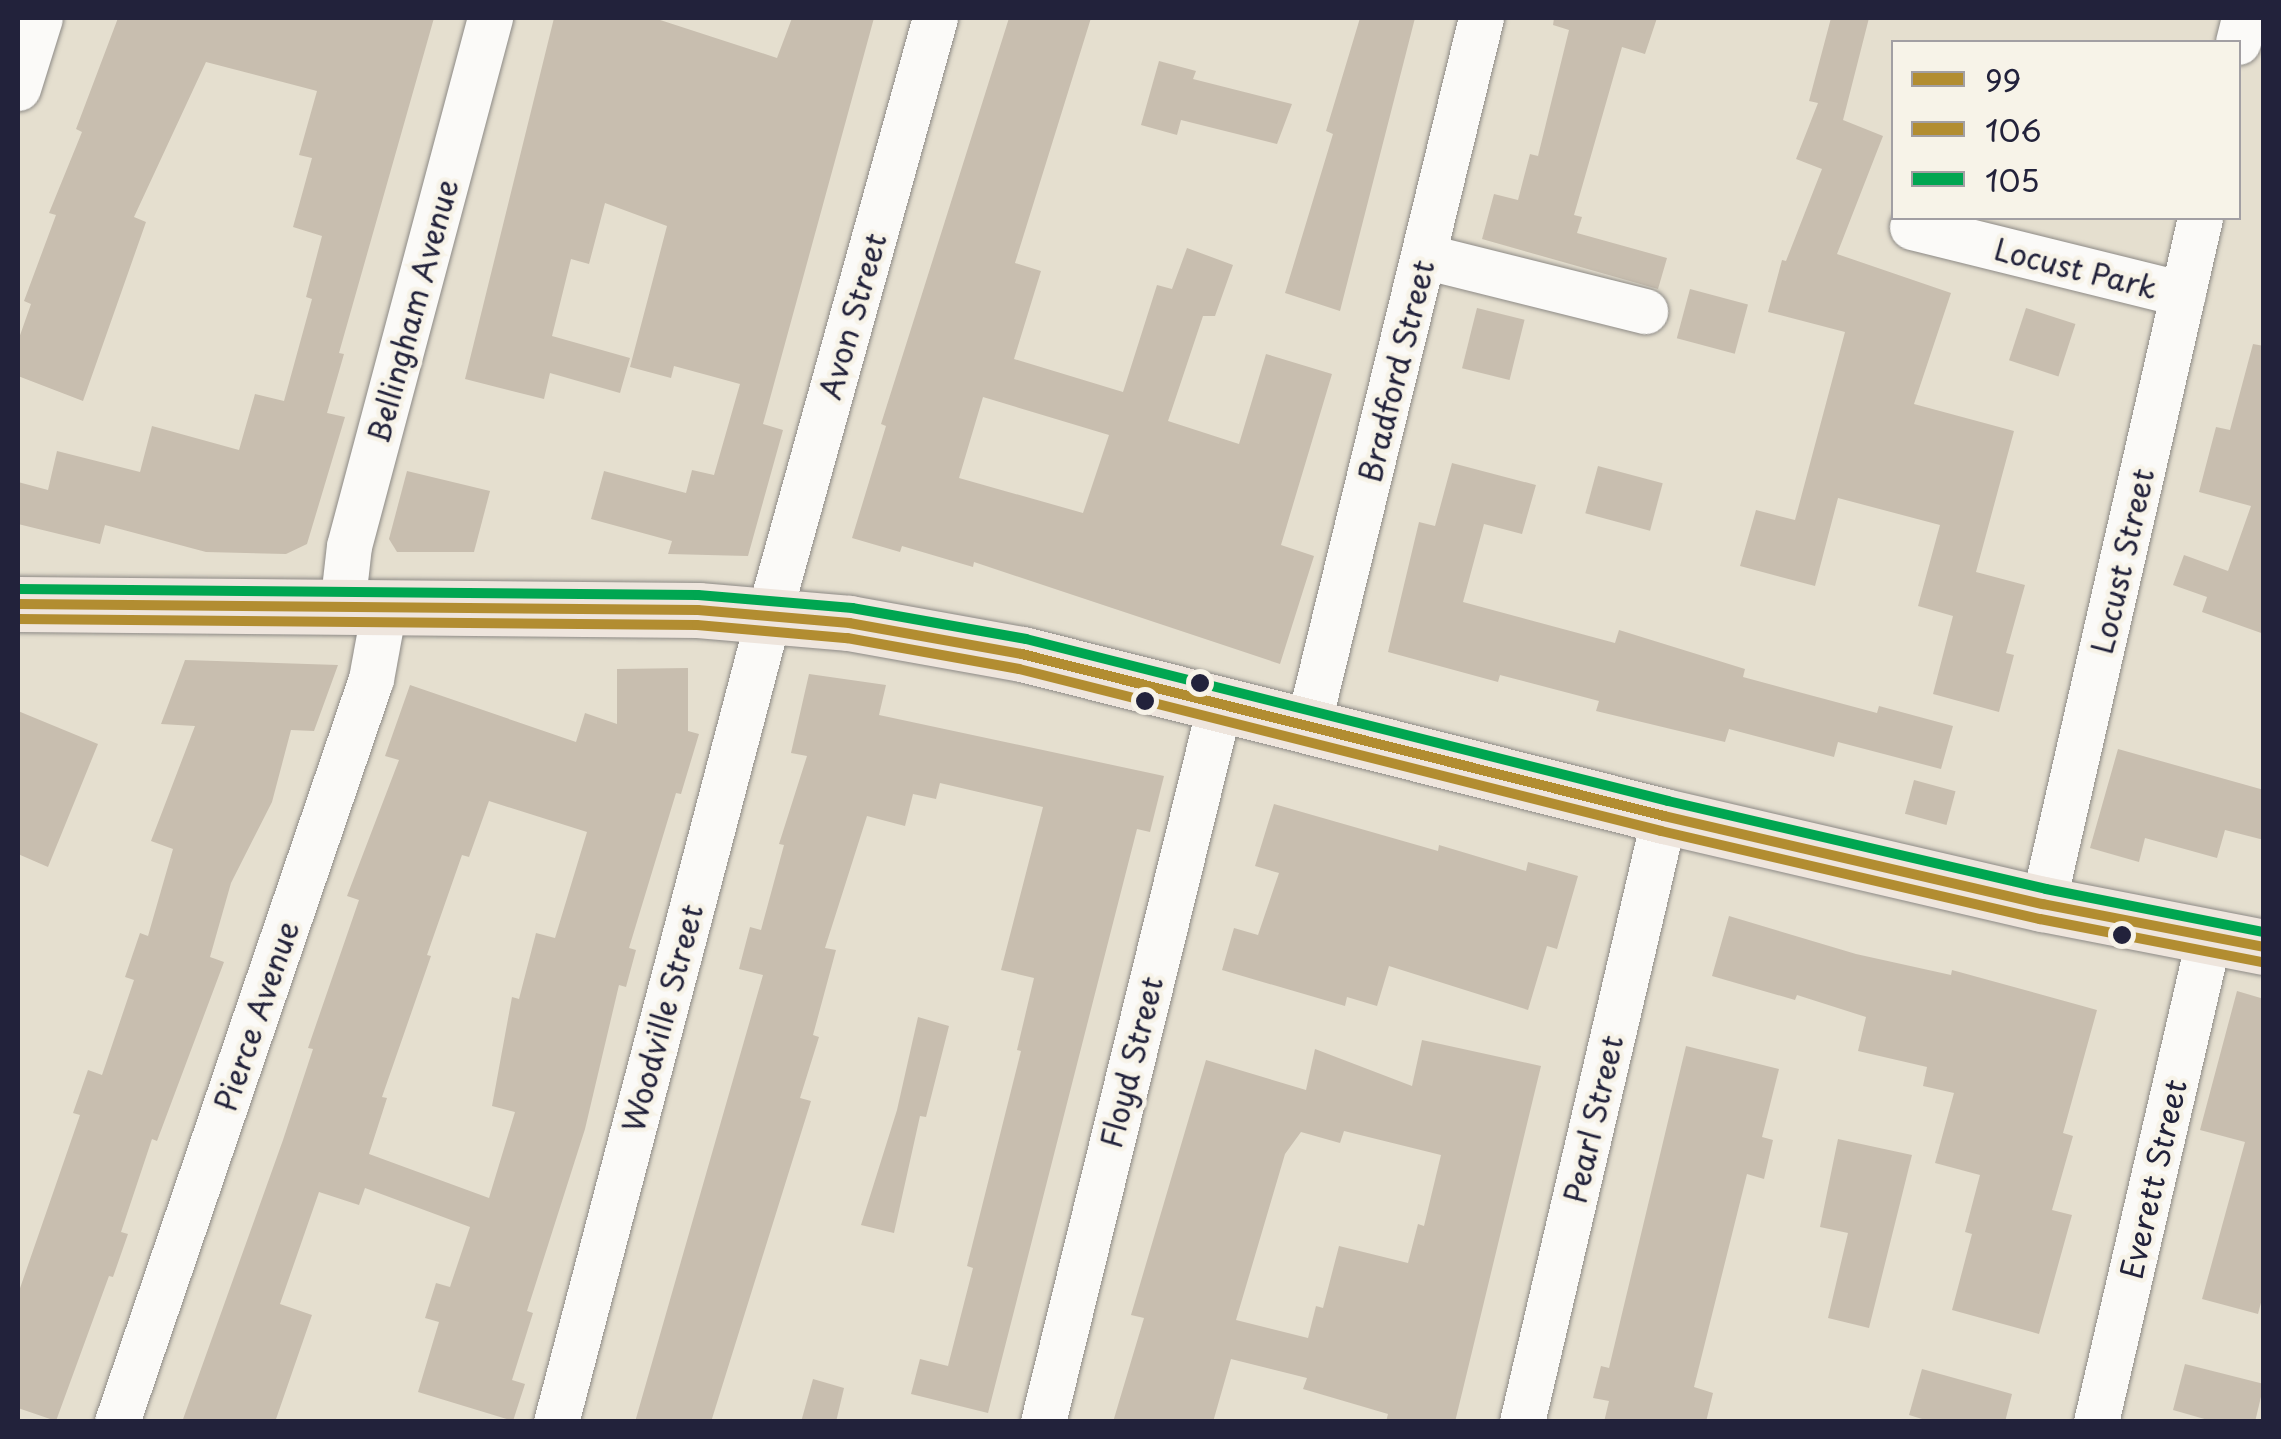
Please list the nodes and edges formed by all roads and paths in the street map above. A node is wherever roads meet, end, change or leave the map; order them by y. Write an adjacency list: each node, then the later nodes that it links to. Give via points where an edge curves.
1 (40, 18): 5 (street)
2 (490, 18): 12 (street, Bellingham Avenue, via 349,546)
3 (935, 18): 13 (street, Avon Street)
4 (1482, 18): 8 (street, Bradford Street)
5 (18, 88)
6 (2200, 220): 9 (street, Locust Street)
7 (1912, 226): 9 (street, Locust Park)
8 (1424, 256): 10 (street); 15 (street, Bradford Street)
9 (2183, 294): 17 (street, Locust Street)
10 (1645, 311)
11 (18, 604): 12 (main road)
12 (363, 608): 13 (main road); 20 (street, Pierce Avenue, via 371,679)
13 (768, 614): 14 (main road, via 928,635); 21 (street, Woodville Street)
14 (1220, 703): 15 (main road); 22 (street, Floyd Street)
15 (1308, 724): 16 (main road)
16 (1664, 816): 17 (main road); 23 (street, Pearl Street)
17 (2044, 904): 18 (main road)
18 (2210, 937): 19 (main road); 24 (street, Everett Street)
19 (2264, 947)
20 (116, 1422)
21 (556, 1422)
22 (1043, 1422)
23 (1522, 1422)
24 (2096, 1422)

